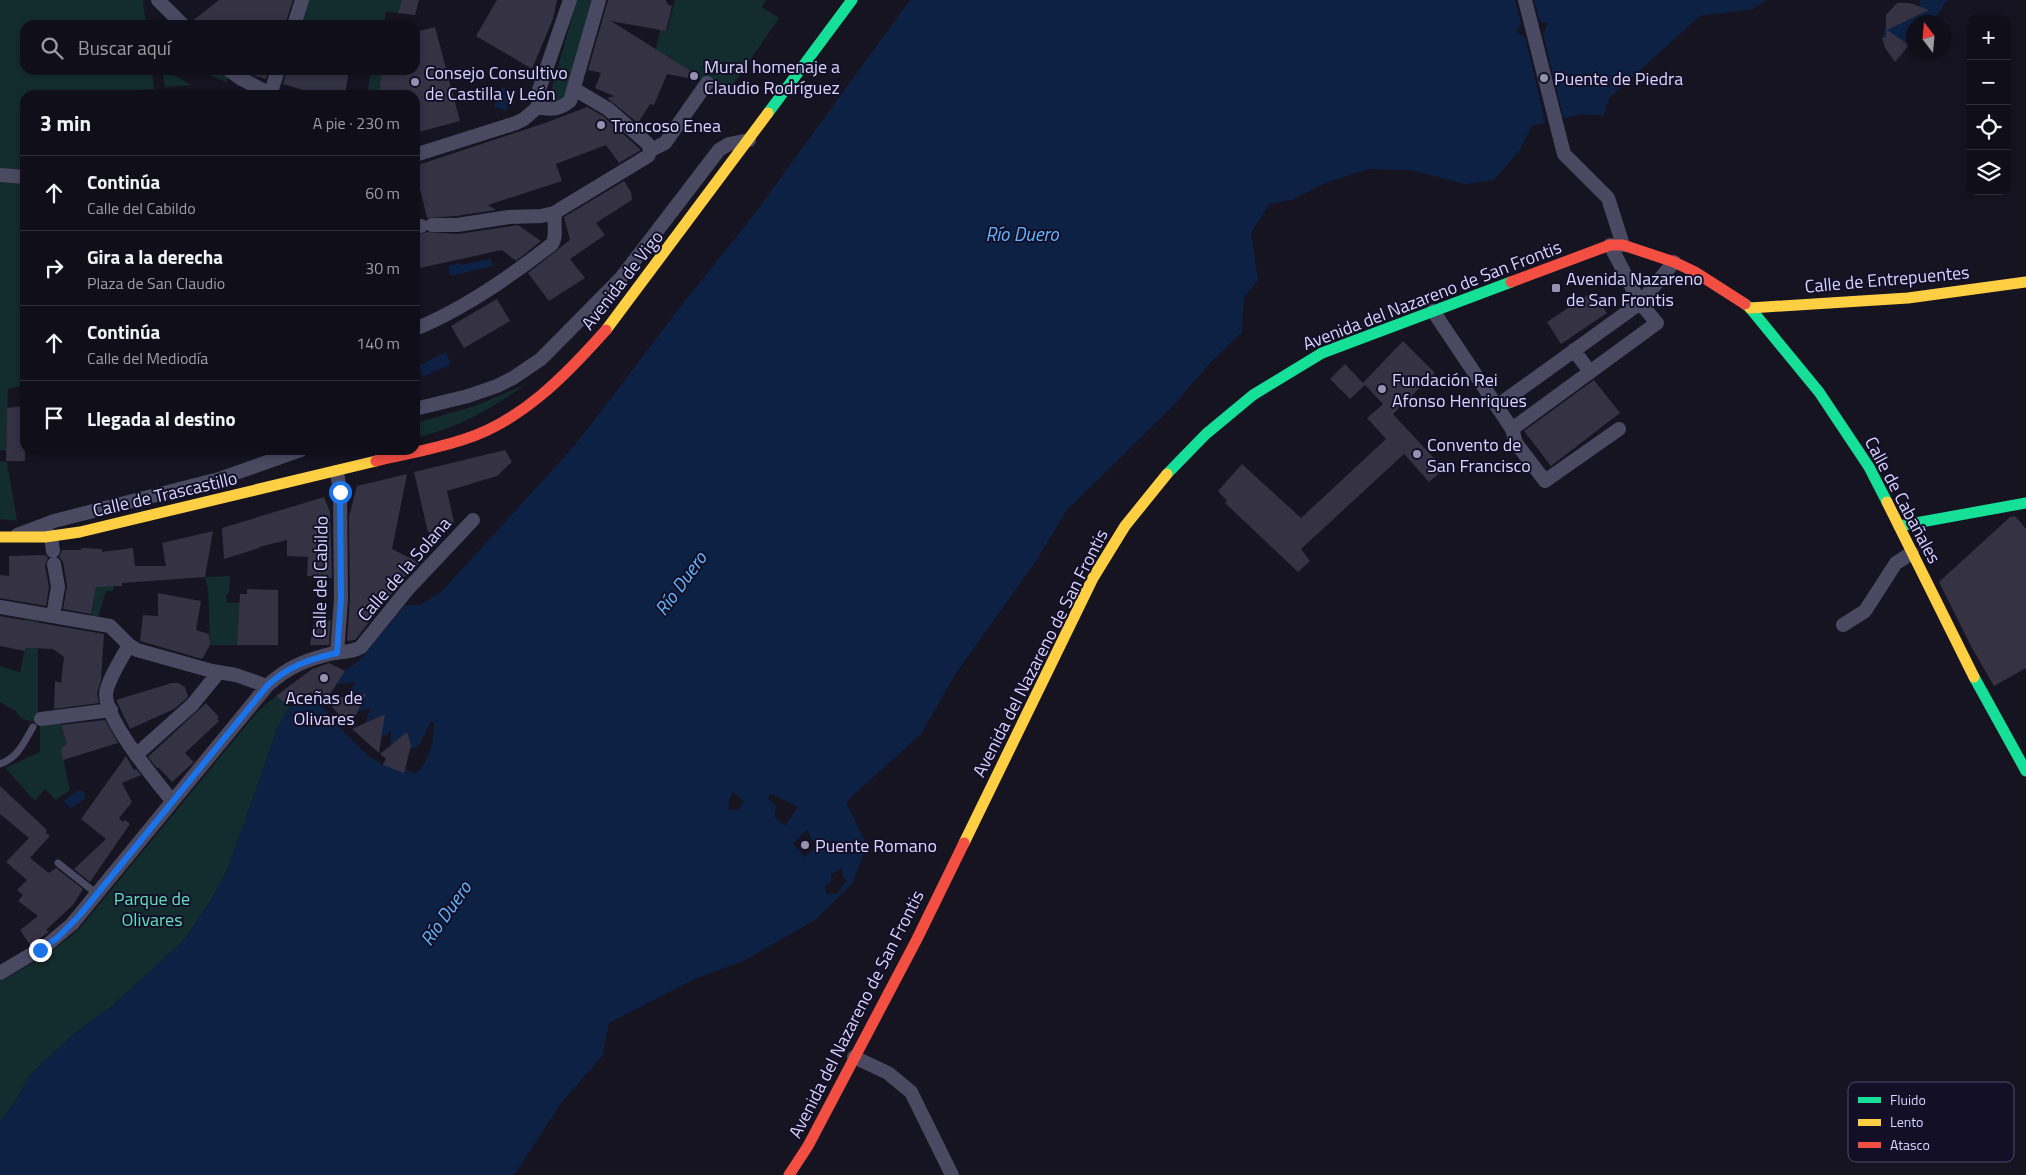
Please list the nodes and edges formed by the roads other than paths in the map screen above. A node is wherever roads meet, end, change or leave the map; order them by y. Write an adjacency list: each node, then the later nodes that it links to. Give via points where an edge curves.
1 (158, 0): 7 (street)
2 (302, 0): 8 (street)
3 (570, 0): 13 (street)
4 (599, 0): 12 (street)
5 (852, 0): 14 (main road, Avenida de Vigo)
6 (1525, 0): 21 (street, via 1564,154 1608,198 1616,226)
7 (178, 20)
8 (296, 20)
9 (241, 75): 11 (street)
10 (708, 83): 15 (street, via 665,143)
11 (273, 85)
12 (574, 89): 13 (street, via 567,104); 15 (street, via 608,109 648,143)
13 (533, 112): 16 (street, via 513,125)
14 (749, 140): 31 (street, via 729,144 719,150 621,278 541,359 496,386); 34 (main road, Avenida de Vigo, via 616,318 577,362 540,396 503,422 474,436)
15 (651, 150): 19 (street, via 648,156)
16 (420, 154)
17 (0, 175): 18 (street)
18 (20, 177)
19 (556, 212): 20 (street, via 459,225); 27 (street, via 552,244 518,270)
20 (423, 226)
21 (1617, 245): 22 (main road, Calle de Cabañales); 24 (street); 26 (main road, Avenida del Nazareno de San Frontis)
22 (1674, 262): 24 (street); 25 (main road, Calle de Cabañales)
23 (2026, 282): 25 (main road, Calle de Entrepuentes, via 1908,298)
24 (1640, 303): 28 (street); 29 (street, via 1657,323)
25 (1750, 308): 40 (main road, Calle de Cabañales, via 1819,392 1869,467)
26 (1433, 311): 30 (street); 60 (main road, Avenida del Nazareno de San Frontis, via 1322,353 1253,395 1168,472 1136,511 1109,548 1093,578 917,939)
27 (420, 326)
28 (1574, 350): 29 (street); 30 (street)
29 (1590, 372): 33 (street)
30 (1497, 406): 33 (street)
31 (420, 408)
32 (1619, 428): 33 (street, via 1545,481 1516,443)
33 (1512, 429)
34 (420, 452)
35 (286, 455): 42 (street, via 219,478)
36 (406, 455): 37 (main road, Avenida de Vigo)
37 (337, 472): 41 (main road, Calle de Trascastillo); 48 (street, Calle del Cabildo, via 341,599)
38 (2026, 503): 40 (main road)
39 (473, 520): 48 (street, Calle de la Solana, via 407,590 361,647)
40 (1898, 526): 43 (main road, Calle de Cabañales)
41 (51, 536): 42 (main road, Calle de Trascastillo); 45 (street, via 58,588)
42 (5, 537)
43 (1912, 553): 46 (street, via 1896,563 1865,611); 55 (main road, Calle de Cabañales, via 1974,677)
44 (0, 606): 45 (street)
45 (53, 616): 47 (street, via 106,624)
46 (1843, 625)
47 (128, 645): 49 (street); 51 (street, via 107,690)
48 (337, 653): 50 (street, Calle de la Solana, via 294,665)
49 (219, 672): 50 (street, via 236,674); 53 (street, via 192,705)
50 (267, 686): 56 (street, Calle de la Solana)
51 (111, 710): 52 (street); 53 (street)
52 (37, 723): 54 (lane, via 16,755)
53 (136, 755): 56 (street)
54 (0, 764)
55 (2026, 771)
56 (172, 801): 58 (street, Calle de la Solana)
57 (58, 863): 58 (lane)
58 (97, 894): 59 (street, Calle de la Solana, via 57,938)
59 (0, 973)
60 (854, 1057): 61 (main road, Avenida del Nazareno de San Frontis); 64 (street, via 888,1073 911,1092)
61 (802, 1157): 62 (main road, Avenida del Nazareno de San Frontis); 63 (main road, Avenida del Nazareno de San Frontis)
62 (789, 1175)
63 (800, 1175)
64 (952, 1175)

